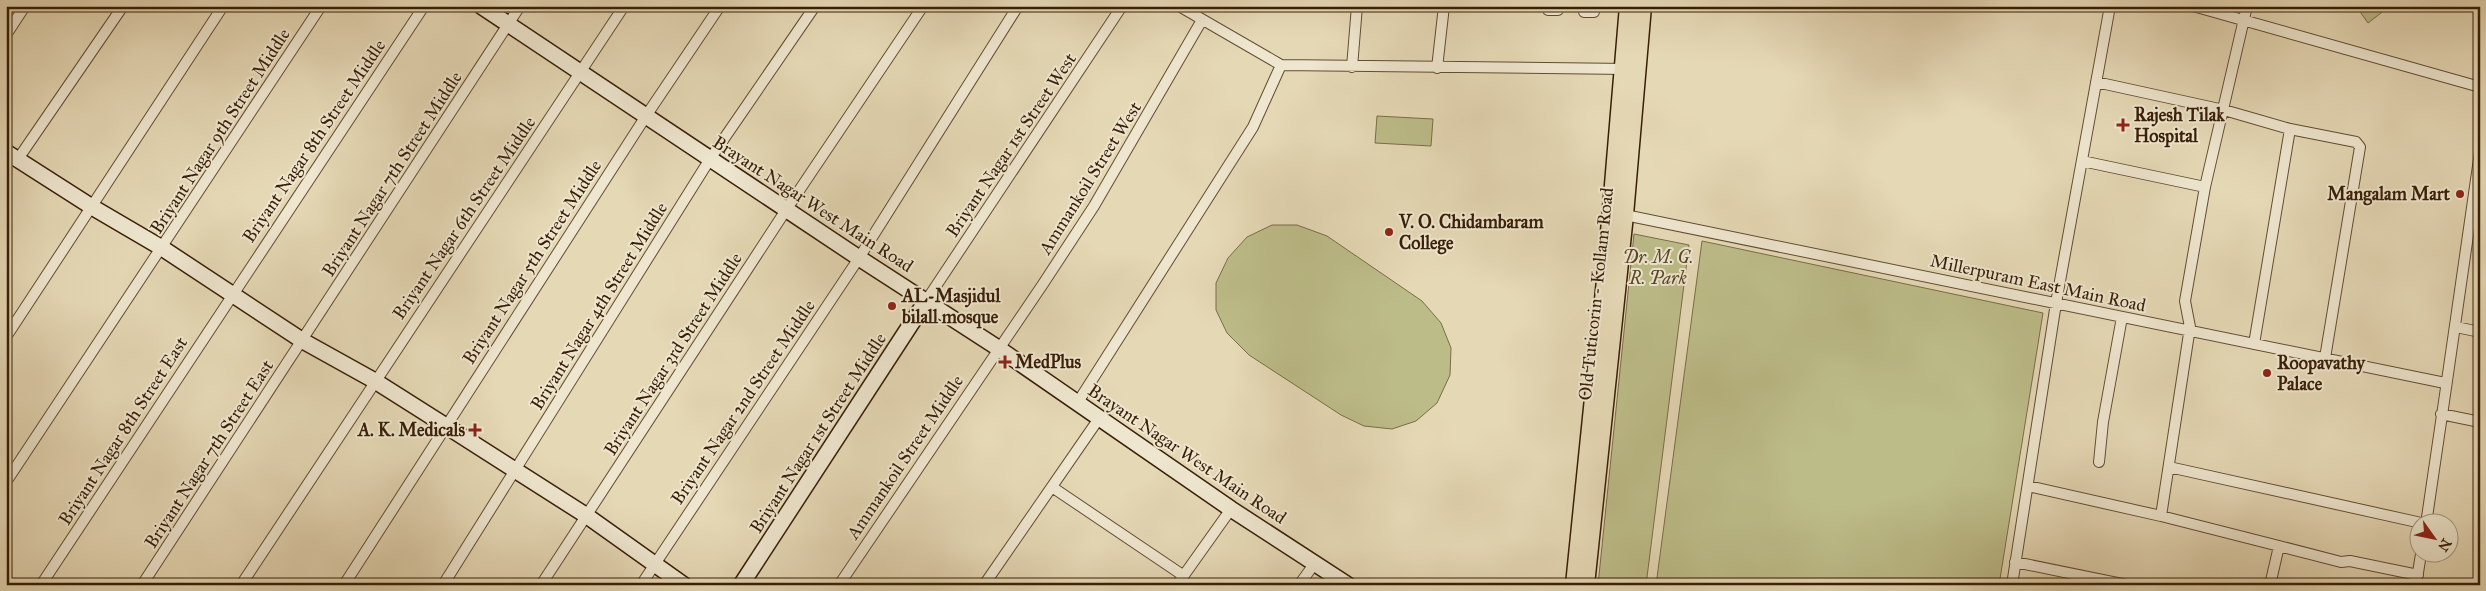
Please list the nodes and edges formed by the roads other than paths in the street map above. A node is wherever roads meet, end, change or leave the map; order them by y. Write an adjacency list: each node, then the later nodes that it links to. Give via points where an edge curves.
1 (26, 6): 25 (street)
2 (123, 6): 37 (street)
3 (222, 6): 42 (street)
4 (321, 6): 45 (street, Briyant Nagar 9th Street Middle)
5 (424, 6): 47 (street, Briyant Nagar 8th Street Middle)
6 (481, 6): 24 (street, Brayant Nagar West Main Road)
7 (520, 6): 24 (street, Briyant Nagar 7th Street Middle)
8 (624, 6): 30 (street, Briyant Nagar 6th Street Middle)
9 (720, 6): 34 (street, Briyant Nagar 5th Street Middle)
10 (815, 6): 38 (street, Briyant Nagar 4th Street Middle)
11 (923, 6): 43 (street, Briyant Nagar 3rd Street Middle)
12 (1018, 6): 46 (street, Briyant Nagar 2nd Street Middle)
13 (1122, 6): 48 (street, Briyant Nagar 1st Street West)
14 (1180, 6): 22 (street)
15 (1357, 6): 27 (street)
16 (1444, 6): 28 (street)
17 (1628, 6): 29 (main road)
18 (1643, 6): 29 (main road, Old Tuticorin - Kollam Road)
19 (2110, 6): 31 (street)
20 (2193, 6): 23 (street)
21 (2247, 6): 23 (street)
22 (1202, 20): 26 (street); 57 (street, Ammankoil Street West, via 1094,206)
23 (2243, 21): 32 (street); 33 (street)
24 (508, 24): 30 (street, Brayant Nagar West Main Road); 55 (street, Briyant Nagar 7th Street Middle)
25 (6, 35)
26 (1281, 65): 27 (street); 61 (street, via 1253,127)
27 (1352, 67): 28 (street)
28 (1437, 68): 29 (street)
29 (1630, 68): 44 (main road, Old Tuticorin - Kollam Road); 98 (main road)
30 (580, 74): 34 (street, Brayant Nagar West Main Road); 59 (street, Briyant Nagar 6th Street Middle)
31 (2096, 82): 33 (street); 39 (street)
32 (2480, 88)
33 (2224, 110): 35 (street); 41 (street)
34 (646, 116): 38 (street, Brayant Nagar West Main Road); 65 (street, Briyant Nagar 5th Street Middle)
35 (2290, 129): 56 (street); 58 (street, via 2356,142 2360,147)
36 (2480, 152): 40 (street)
37 (12, 156): 42 (street)
38 (710, 159): 43 (street, Brayant Nagar West Main Road); 68 (street, Briyant Nagar 4th Street Middle)
39 (2082, 161): 41 (street); 49 (street)
40 (2479, 165): 51 (street)
41 (2205, 187): 52 (street, via 2185,301)
42 (92, 207): 45 (street); 54 (street)
43 (786, 210): 46 (street, Brayant Nagar West Main Road); 74 (street, Briyant Nagar 3rd Street Middle)
44 (1625, 215): 49 (street, Millerpuram East Main Road); 99 (main road, Old Tuticorin - Kollam Road)
45 (162, 248): 47 (street); 69 (street, Briyant Nagar 9th Street Middle)
46 (859, 258): 48 (street, Brayant Nagar West Main Road); 80 (street, Briyant Nagar 2nd Street Middle)
47 (231, 294): 55 (street); 84 (street, Briyant Nagar 8th Street East)
48 (926, 301): 57 (street, Brayant Nagar West Main Road); 92 (street, Briyant Nagar 1st Street Middle)
49 (2056, 303): 50 (street, Millerpuram East Main Road); 70 (street)
50 (2122, 317): 52 (street, Millerpuram East Main Road); 66 (street)
51 (2456, 327): 53 (street); 60 (street)
52 (2189, 331): 56 (street, Millerpuram East Main Road); 67 (street)
53 (2480, 332)
54 (6, 337)
55 (303, 342): 59 (street); 85 (street, Briyant Nagar 7th Street East)
56 (2254, 344): 58 (street, Millerpuram East Main Road)
57 (998, 348): 61 (street, Brayant Nagar West Main Road); 93 (street, Ammankoil Street Middle)
58 (2325, 358): 60 (street, Millerpuram East Main Road)
59 (375, 381): 65 (street); 86 (street, Briyant Nagar 6th Street Middle)
60 (2445, 383): 62 (street)
61 (1078, 402): 63 (street, Brayant Nagar West Main Road)
62 (2442, 414): 64 (street); 73 (street)
63 (1100, 417): 71 (street); 72 (street, Brayant Nagar West Main Road)
64 (2480, 422)
65 (446, 426): 68 (street); 87 (street, Briyant Nagar 5th Street Middle)
66 (2099, 462)
67 (2169, 467): 75 (street); 76 (street)
68 (516, 471): 74 (street); 88 (street, Briyant Nagar 4th Street Middle)
69 (6, 482)
70 (2028, 486): 75 (street); 78 (street)
71 (1052, 487): 82 (street); 94 (street)
72 (1231, 509): 79 (street, Brayant Nagar West Main Road); 82 (street)
73 (2427, 514)
74 (587, 516): 80 (street); 89 (street, Briyant Nagar 3rd Street Middle)
75 (2161, 516): 77 (street)
76 (2408, 520)
77 (2279, 546): 83 (street); 102 (street)
78 (2015, 562): 100 (street); 101 (street)
79 (1315, 563): 96 (street); 97 (street, Brayant Nagar West Main Road)
80 (654, 564): 90 (street, Briyant Nagar 2nd Street Middle); 91 (street)
81 (2419, 564): 83 (street)
82 (1184, 576): 95 (street)
83 (2417, 580)
84 (41, 585)
85 (142, 585)
86 (241, 585)
87 (344, 585)
88 (443, 585)
89 (541, 585)
90 (640, 585)
91 (684, 585)
92 (741, 585)
93 (839, 585)
94 (984, 585)
95 (1178, 585)
96 (1299, 585)
97 (1348, 585)
98 (1574, 585)
99 (1586, 585)
100 (2012, 585)
101 (2127, 585)
102 (2270, 585)

